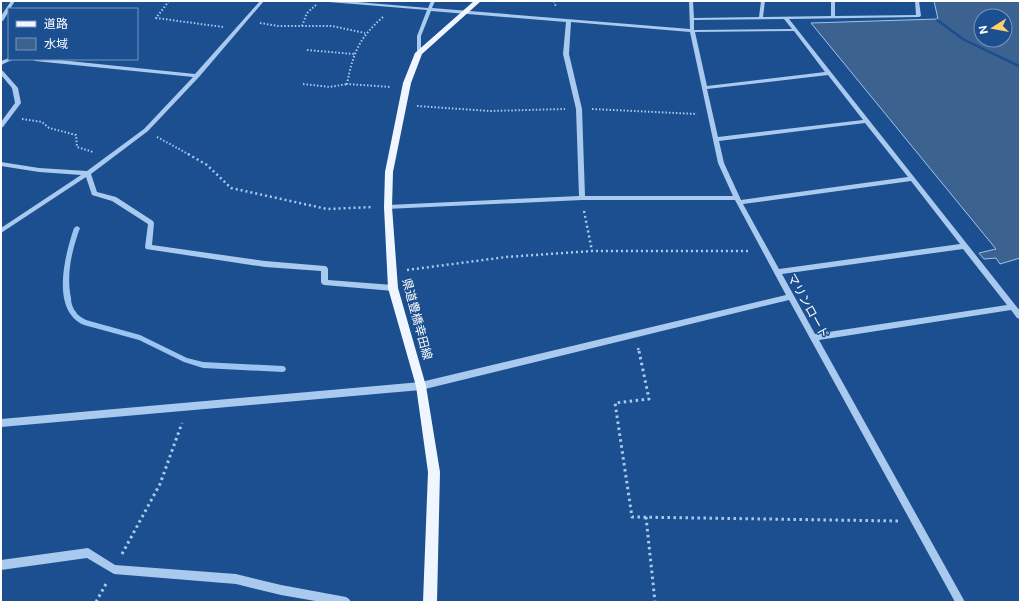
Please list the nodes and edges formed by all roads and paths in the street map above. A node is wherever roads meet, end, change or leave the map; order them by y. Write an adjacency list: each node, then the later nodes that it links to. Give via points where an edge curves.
1 (170, 1): 23 (path, via 156,18)
2 (262, 1): 20 (street)
3 (320, 1): 22 (path, via 307,13)
4 (329, 1): 11 (street)
5 (433, 1): 13 (street)
6 (478, 1): 14 (main road, 県道豊橋幸田線)
7 (691, 1): 18 (street, マリンロード)
8 (763, 1): 16 (street)
9 (833, 1): 15 (street)
10 (917, 1): 15 (street, via 920,16)
11 (395, 7): 13 (street); 26 (path)
12 (8, 9): 19 (street)
13 (430, 9): 14 (street); 28 (street, via 419,36)
14 (465, 12): 21 (street); 28 (main road, 県道豊橋幸田線)
15 (833, 16): 17 (street)
16 (761, 17): 17 (street); 18 (street)
17 (785, 17): 24 (street)
18 (691, 19): 25 (street, マリンロード)
19 (1, 20)
20 (245, 20): 22 (path, via 278,26); 23 (street)
21 (569, 20): 25 (street); 39 (street, via 566,54)
22 (302, 26): 26 (path, via 332,26)
23 (238, 29): 33 (street)
24 (795, 30): 25 (street); 32 (street)
25 (692, 31): 37 (street, マリンロード)
26 (365, 33): 29 (path)
27 (307, 50): 29 (path)
28 (419, 53): 36 (main road, 県道豊橋幸田線)
29 (354, 54): 35 (path)
30 (45, 60): 33 (street)
31 (1, 72): 41 (street, via 15,88 18,103)
32 (828, 73): 37 (street); 42 (street)
33 (197, 76): 44 (street)
34 (303, 84): 35 (path, via 330,87)
35 (347, 84): 36 (path)
36 (406, 88): 38 (main road, 県道豊橋幸田線)
37 (704, 88): 40 (street, マリンロード)
38 (402, 105): 39 (path, via 490,111); 52 (main road, 県道豊橋幸田線, via 389,172)
39 (580, 109): 40 (path); 50 (street)
40 (710, 115): 45 (street, マリンロード)
41 (8, 116): 43 (street); 46 (path, via 42,122 49,128 76,135 77,147)
42 (866, 121): 45 (street); 49 (street)
43 (1, 126)
44 (146, 130): 46 (street); 52 (path, via 206,165 231,188 327,208)
45 (716, 139): 51 (street, マリンロード, via 722,163)
46 (110, 158): 48 (street)
47 (1, 164): 48 (street, via 39,170)
48 (88, 173): 53 (street); 59 (street, via 94,193 114,199 150,223 148,246 265,264 325,269 324,282)
49 (911, 179): 51 (street); 54 (street)
50 (582, 198): 51 (street); 52 (street); 55 (path)
51 (739, 200): 56 (street, マリンロード)
52 (388, 207): 57 (main road, 県道豊橋幸田線)
53 (1, 231)
54 (964, 246): 58 (street); 61 (street)
55 (592, 251): 56 (path); 57 (path, via 506,257)
56 (766, 251): 58 (street, マリンロード)
57 (392, 272): 59 (main road, 県道豊橋幸田線)
58 (777, 272): 60 (street, マリンロード)
59 (393, 288): 65 (main road, 県道豊橋幸田線)
60 (791, 297): 63 (street); 64 (street, マリンロード)
61 (1013, 307): 62 (street); 64 (street)
62 (1020, 316)
63 (634, 334): 65 (street); 68 (path, via 649,399 615,403 632,517)
64 (813, 338): 69 (street, マリンロード)
65 (421, 386): 66 (street); 74 (main road, 県道豊橋幸田線, via 434,472)
66 (187, 407): 67 (street); 71 (path, via 160,484)
67 (1, 423)
68 (646, 517): 69 (path); 75 (path)
69 (915, 521): 76 (street, マリンロード)
70 (1, 565): 71 (street, via 88,553)
71 (114, 569): 72 (path); 73 (street, via 236,579)
72 (96, 602)
73 (346, 602)
74 (430, 602)
75 (655, 602)
76 (960, 602)

